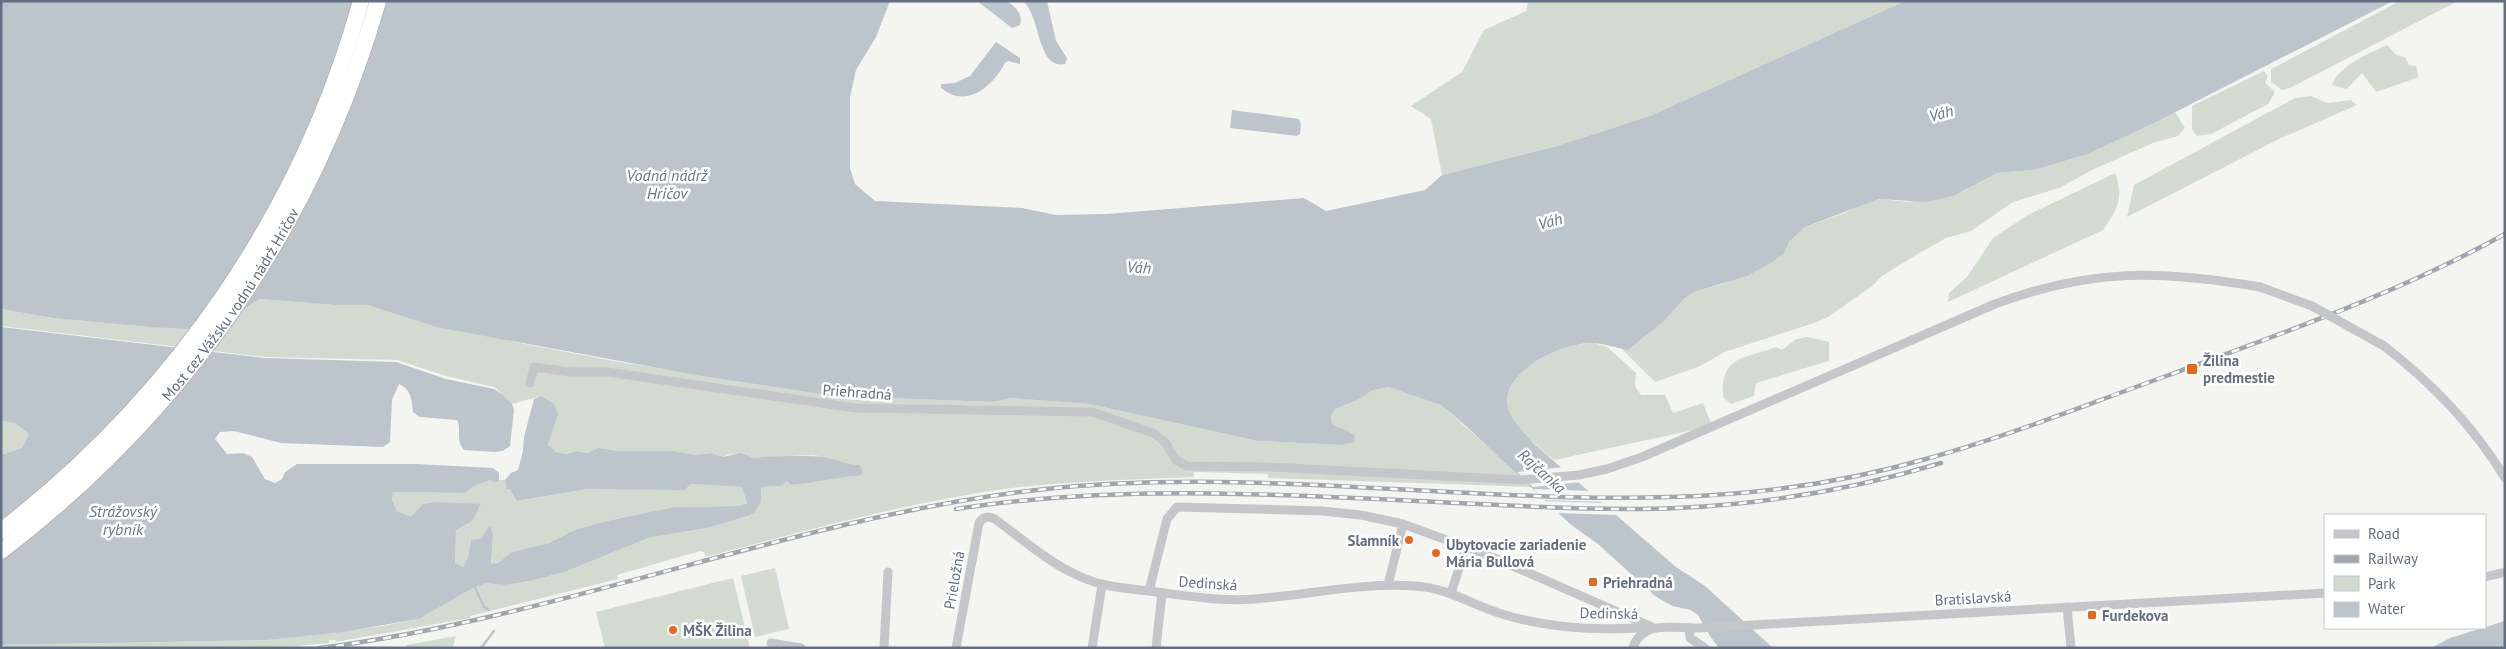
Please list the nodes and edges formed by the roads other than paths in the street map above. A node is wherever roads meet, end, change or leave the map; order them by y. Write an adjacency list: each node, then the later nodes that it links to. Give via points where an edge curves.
1 (362, 1): 7 (highway, Most cez Vážsku vodnú nádrž Hričov, via 340,71 305,156 258,242 218,305 162,378 107,439)
2 (378, 1): 9 (highway, Most cez Vážsku vodnú nádrž Hričov, via 355,74 318,163 273,249 226,322 175,388 119,449 78,488)
3 (530, 383): 4 (street, Priehradná, bridge, via 534,367 570,372 607,372 856,408 1092,412 1153,433 1165,442 1178,462 1187,466 1521,480 1578,475 1650,454 1995,304 2045,287 2076,280 2144,274 2260,287 2312,306 2384,346 2423,377 2459,414)
4 (2505, 478)
5 (982, 518): 13 (street, Dedinská, via 995,519 1056,564); 25 (street, Prieložná)
6 (1403, 524): 8 (street); 14 (street); 15 (street, via 1322,511 1179,506 1167,519)
7 (1, 531)
8 (1466, 547): 17 (street); 20 (street)
9 (1, 551)
10 (888, 572): 24 (street)
11 (2505, 572): 12 (street)
12 (2486, 577)
13 (1102, 585): 15 (street, Dedinská); 26 (street)
14 (1388, 585): 16 (street, Dedinská, via 1254,600); 17 (street, Dedinská, via 1418,586)
15 (1149, 591): 16 (street, Dedinská)
16 (1162, 593): 27 (street)
17 (1451, 593): 20 (street, Dedinská, via 1482,608 1543,623 1623,629)
18 (2324, 593): 19 (street, Bratislavská)
19 (2067, 607): 21 (street, Bratislavská); 30 (street)
20 (1652, 627): 21 (street, Bratislavská); 28 (street, via 1639,635)
21 (1694, 628): 29 (street, via 1690,638)
22 (771, 643): 23 (street)
23 (801, 648)
24 (884, 648)
25 (956, 648)
26 (1092, 648)
27 (1156, 648)
28 (1632, 648)
29 (1705, 648)
30 (2071, 648)

